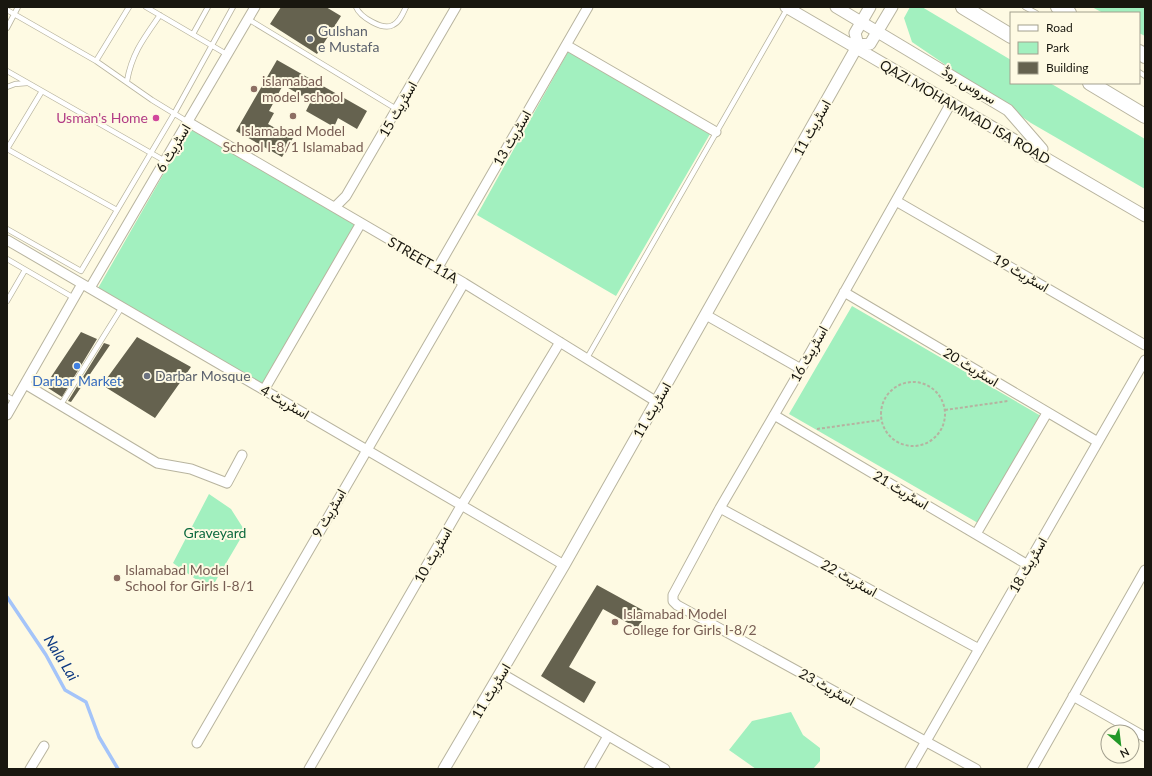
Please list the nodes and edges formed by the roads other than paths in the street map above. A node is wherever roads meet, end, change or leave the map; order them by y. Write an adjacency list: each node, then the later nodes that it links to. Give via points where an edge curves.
1 (18, 7): 21 (lane)
2 (129, 7): 33 (lane)
3 (146, 7): 22 (lane)
4 (208, 7): 27 (lane)
5 (233, 7): 29 (lane)
6 (255, 7): 23 (street, اسٹریٹ 6)
7 (356, 7): 8 (lane, via 360,14 385,27 397,22)
8 (406, 7)
9 (456, 7): 41 (street, اسٹریٹ 15)
10 (588, 7): 30 (street, اسٹریٹ 13)
11 (836, 7): 24 (street, سروس روڈ)
12 (870, 7): 24 (street)
13 (892, 7): 26 (street)
14 (962, 7): 28 (main road)
15 (1025, 7): 19 (lane)
16 (1058, 7): 20 (main road)
17 (787, 8): 31 (street, QAZI MOHAMMAD ISA ROAD); 45 (lane)
18 (7, 10): 21 (lane)
19 (1034, 12)
20 (1067, 12)
21 (14, 14): 25 (lane); 33 (lane)
22 (160, 16): 27 (lane); 35 (lane, via 130,63)
23 (248, 19): 32 (street, اسٹریٹ 6); 41 (lane)
24 (861, 21): 26 (street, سروس روڈ); 31 (street, via 855,33)
25 (7, 28)
26 (878, 31): 31 (street, via 870,44); 48 (street, سروس روڈ, via 1008,110 1041,148)
27 (193, 34): 29 (lane)
28 (1010, 35)
29 (212, 45): 32 (lane); 42 (lane)
30 (566, 45): 45 (street); 58 (street, اسٹریٹ 13)
31 (857, 46): 40 (street, QAZI MOHAMMAD ISA ROAD); 66 (street, اسٹریٹ 11)
32 (228, 55): 44 (street, اسٹریٹ 6)
33 (96, 61): 35 (lane)
34 (7, 72): 36 (lane)
35 (127, 81): 42 (lane)
36 (27, 83): 38 (lane); 39 (lane)
37 (1092, 84): 43 (main road)
38 (7, 87)
39 (42, 91): 46 (lane); 47 (lane)
40 (951, 103): 48 (street, QAZI MOHAMMAD ISA ROAD); 50 (street, اسٹریٹ 16)
41 (398, 110): 51 (street, اسٹریٹ 15, via 346,196)
42 (174, 114): 44 (lane); 47 (lane)
43 (1145, 116)
44 (188, 122): 49 (street, اسٹریٹ 6); 51 (street, STREET 11A)
45 (716, 132): 69 (lane)
46 (7, 149): 52 (lane)
47 (151, 152): 49 (lane); 52 (lane)
48 (1039, 156): 53 (street, QAZI MOHAMMAD ISA ROAD)
49 (165, 160): 61 (street, اسٹریٹ 6)
50 (896, 201): 62 (street, اسٹریٹ 16); 68 (street, اسٹریٹ 19)
51 (335, 207): 54 (street, STREET 11A)
52 (117, 210): 55 (lane, via 81,271)
53 (1145, 216)
54 (361, 223): 58 (street, STREET 11A); 73 (street)
55 (7, 229)
56 (7, 240): 61 (street, اسٹریٹ 4)
57 (7, 260): 59 (lane)
58 (437, 269): 60 (street, STREET 11A)
59 (25, 270): 63 (lane); 64 (lane)
60 (464, 283): 67 (street, STREET 11A); 81 (street, اسٹریٹ 9)
61 (86, 286): 63 (street, اسٹریٹ 6); 65 (street, اسٹریٹ 4)
62 (844, 292): 71 (street, اسٹریٹ 16); 77 (street, اسٹریٹ 20)
63 (74, 298): 72 (street, اسٹریٹ 6)
64 (7, 301)
65 (122, 307): 73 (street, اسٹریٹ 4); 76 (lane)
66 (706, 315): 71 (street); 75 (street, اسٹریٹ 11)
67 (560, 342): 69 (street, STREET 11A); 83 (street, اسٹریٹ 10)
68 (1145, 345)
69 (587, 358): 75 (street, STREET 11A)
70 (1145, 360): 80 (street, اسٹریٹ 18)
71 (802, 369): 79 (street, اسٹریٹ 16)
72 (25, 384): 74 (street, اسٹریٹ 6); 76 (street)
73 (264, 390): 81 (street, اسٹریٹ 4)
74 (11, 399): 78 (street, اسٹریٹ 6)
75 (657, 402): 86 (street, اسٹریٹ 11)
76 (60, 406): 82 (street, via 157,463 191,469 227,483)
77 (1047, 413): 80 (street, اسٹریٹ 20); 85 (street)
78 (7, 415)
79 (774, 415): 84 (street, اسٹریٹ 16); 85 (street, اسٹریٹ 21)
80 (1098, 442): 87 (street, اسٹریٹ 18)
81 (366, 449): 83 (street, اسٹریٹ 4); 96 (street, اسٹریٹ 9)
82 (242, 454)
83 (461, 506): 86 (street, اسٹریٹ 4); 99 (street, اسٹریٹ 10)
84 (720, 508): 89 (street, اسٹریٹ 16, via 673,595 673,601); 90 (street, اسٹریٹ 22)
85 (976, 534): 87 (street, اسٹریٹ 21)
86 (564, 565): 91 (street, اسٹریٹ 11)
87 (1028, 565): 90 (street, اسٹریٹ 18)
88 (1145, 570): 92 (street)
89 (677, 605): 95 (street, اسٹریٹ 23)
90 (979, 649): 95 (street, اسٹریٹ 18)
91 (501, 673): 93 (street); 100 (street, اسٹریٹ 11)
92 (1073, 696): 94 (street); 105 (street)
93 (608, 736): 101 (street); 102 (street)
94 (1145, 737)
95 (926, 741): 103 (street, اسٹریٹ 18); 104 (street, اسٹریٹ 23)
96 (197, 743)
97 (44, 746): 98 (street)
98 (30, 769)
99 (309, 769)
100 (444, 769)
101 (589, 769)
102 (665, 769)
103 (910, 769)
104 (976, 769)
105 (1032, 769)

